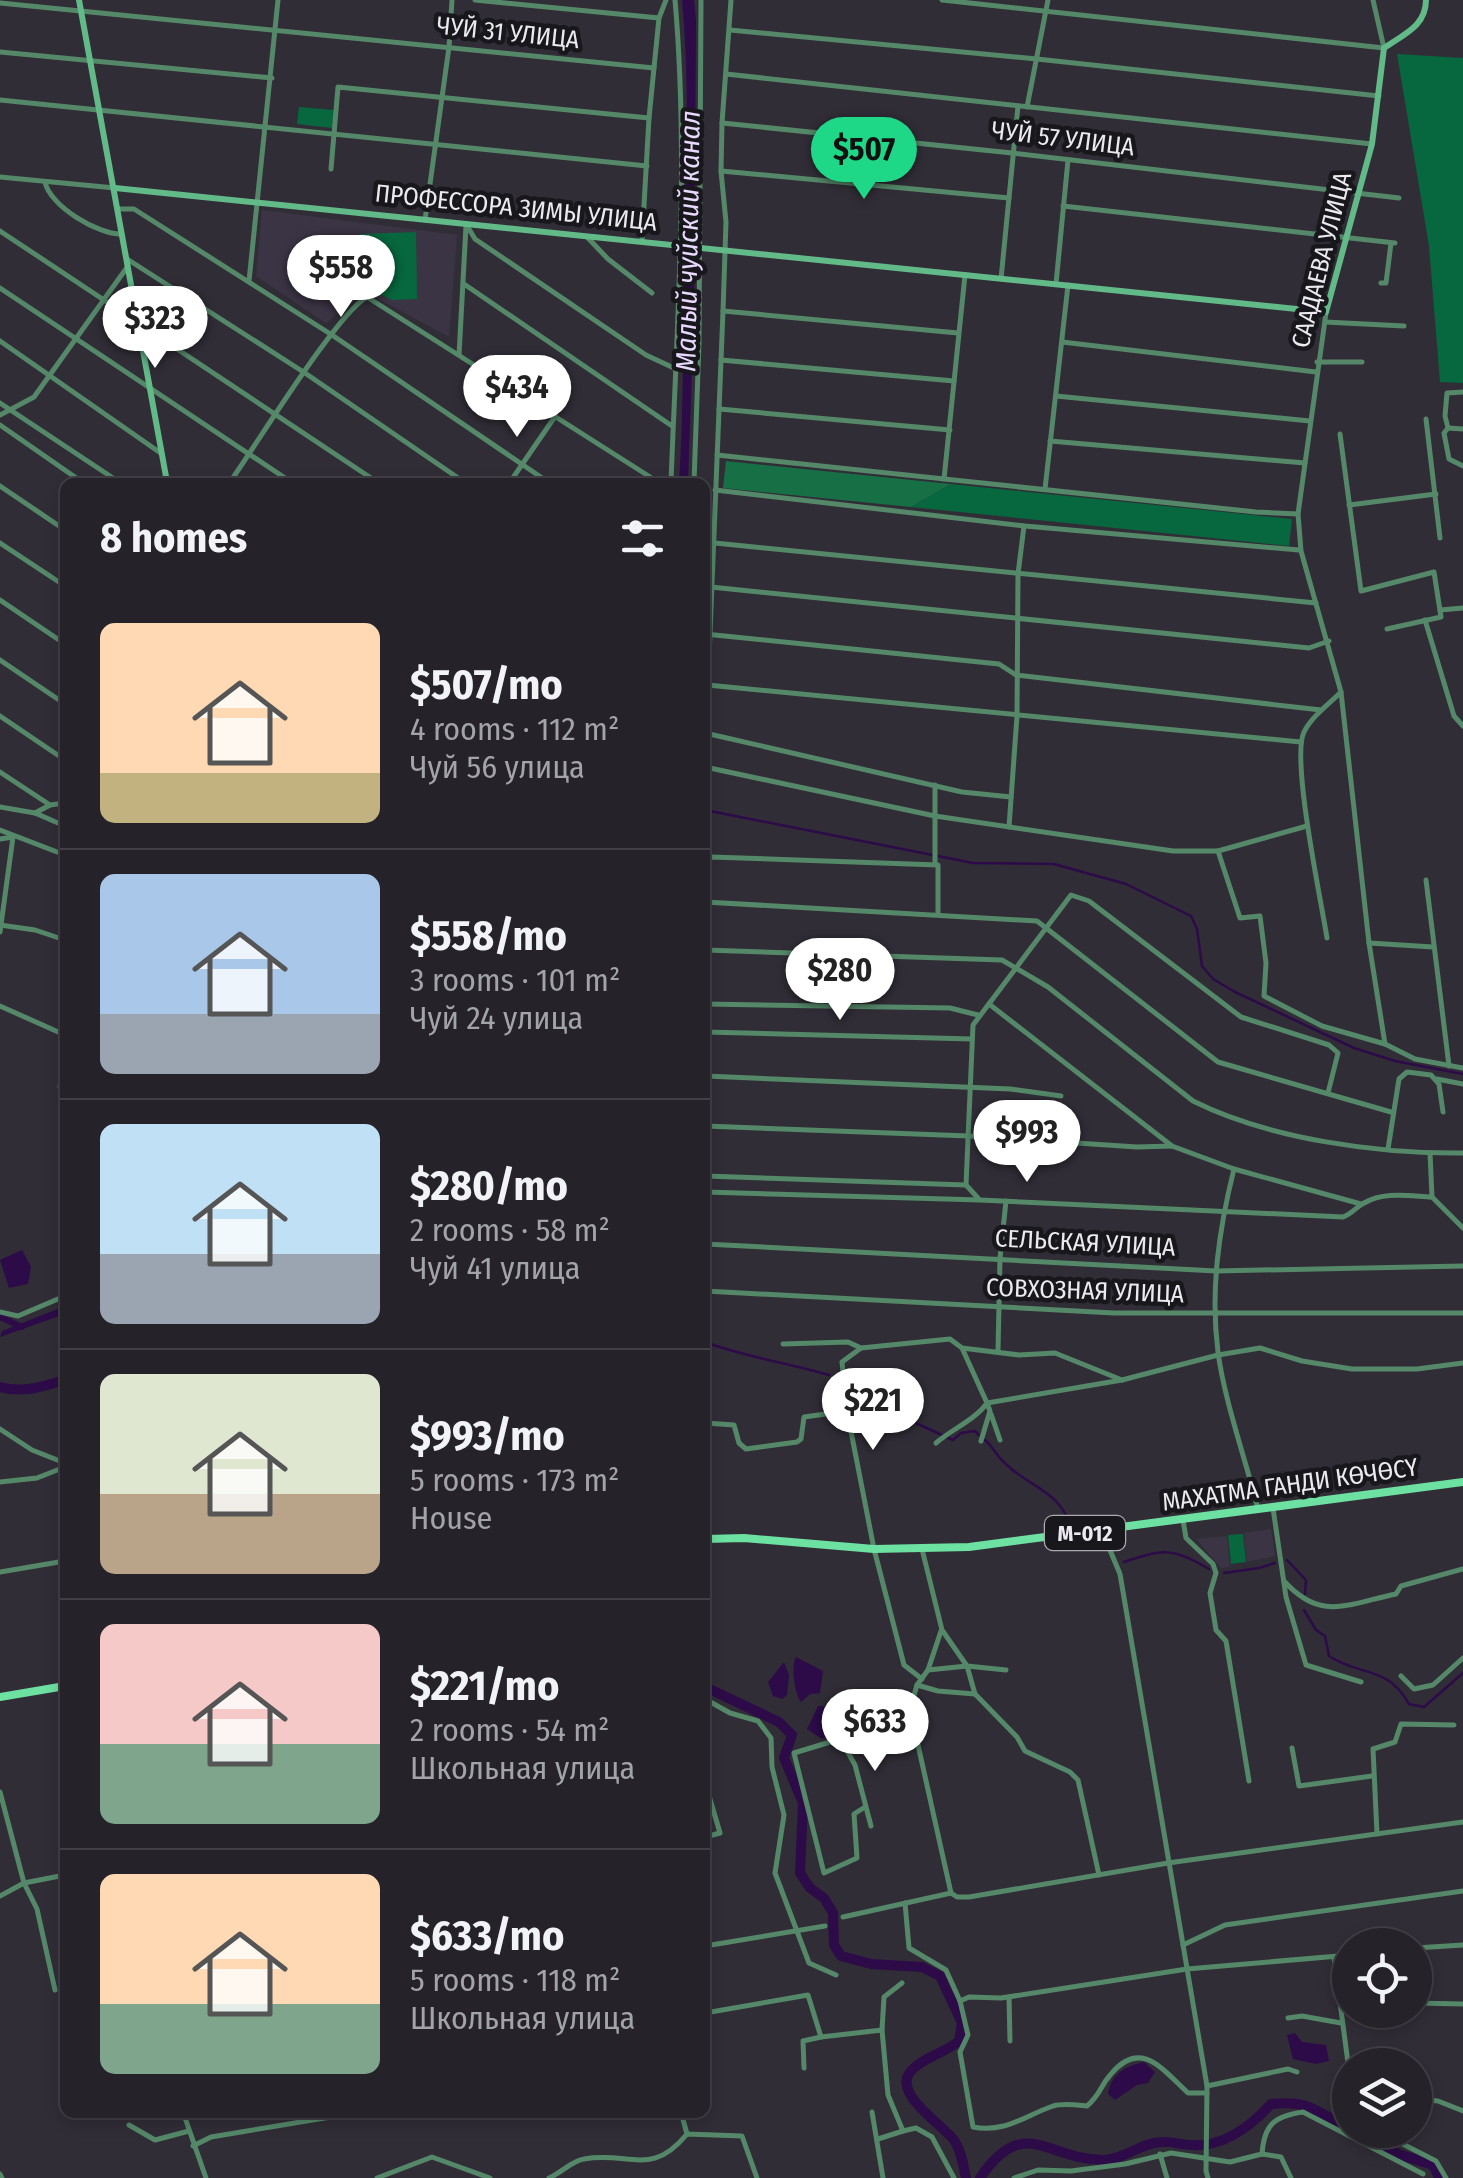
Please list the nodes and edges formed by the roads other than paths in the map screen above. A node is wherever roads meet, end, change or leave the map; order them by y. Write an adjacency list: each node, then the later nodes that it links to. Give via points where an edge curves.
1 (79, 0): 14 (street)
2 (278, 0): 17 (street)
3 (452, 0): 19 (street)
4 (474, 0): 16 (street)
5 (666, 0): 16 (street)
6 (674, 0): 60 (street)
7 (701, 0): 61 (street)
8 (731, 0): 18 (street)
9 (942, 0): 15 (street)
10 (1048, 0): 15 (street)
11 (1373, 0): 20 (street)
12 (1426, 0): 20 (street, via 1420,24)
13 (0, 2): 14 (street, ЧУЙ 31 УЛИЦА)
14 (81, 10): 17 (street, ЧУЙ 31 УЛИЦА); 23 (street)
15 (1046, 11): 20 (street); 22 (street)
16 (659, 18): 24 (street)
17 (276, 28): 19 (street, ЧУЙ 31 УЛИЦА); 26 (street)
18 (730, 30): 22 (street); 25 (street)
19 (449, 47): 24 (street, ЧУЙ 31 УЛИЦА); 28 (street)
20 (1384, 48): 27 (street, СААДАЕВА УЛИЦА)
21 (0, 52): 23 (street)
22 (1037, 58): 27 (street); 31 (street)
23 (91, 59): 26 (street); 32 (street)
24 (654, 68): 33 (street)
25 (726, 74): 30 (street); 34 (street)
26 (272, 78): 35 (street)
27 (1380, 96): 37 (street, СААДАЕВА УЛИЦА)
28 (442, 98): 33 (street); 36 (street, via 338,87); 38 (street)
29 (0, 100): 32 (street)
30 (1018, 106): 31 (street); 39 (street)
31 (1027, 107): 37 (street)
32 (100, 110): 35 (street); 46 (street)
33 (649, 118): 41 (street)
34 (722, 123): 39 (street, ЧУЙ 57 УЛИЦА); 43 (street)
35 (266, 126): 36 (street); 50 (street)
36 (334, 134): 38 (street); 42 (street)
37 (1372, 144): 47 (street, СААДАЕВА УЛИЦА)
38 (436, 145): 41 (street); 53 (street)
39 (1012, 153): 40 (street, ЧУЙ 57 УЛИЦА); 48 (street)
40 (1068, 160): 47 (street, ЧУЙ 57 УЛИЦА); 51 (street)
41 (646, 166): 59 (street)
42 (331, 169)
43 (721, 171): 48 (street); 62 (street)
44 (0, 178): 45 (street, ПРОФЕССОРА ЗИМЫ УЛИЦА)
45 (45, 182): 46 (street, ПРОФЕССОРА ЗИМЫ УЛИЦА); 56 (street, via 50,197 104,234)
46 (115, 188): 50 (street, ПРОФЕССОРА ЗИМЫ УЛИЦА); 52 (street)
47 (1360, 194): 49 (street, ЧУЙ 57 УЛИЦА); 58 (street, СААДАЕВА УЛИЦА)
48 (1009, 198): 65 (street)
49 (1398, 198)
50 (258, 202): 53 (street, ПРОФЕССОРА ЗИМЫ УЛИЦА); 66 (street)
51 (1063, 206): 58 (street); 68 (street)
52 (118, 208): 56 (street); 66 (street, via 134,209)
53 (425, 220): 54 (street, ПРОФЕССОРА ЗИМЫ УЛИЦА)
54 (466, 223): 57 (street, ПРОФЕССОРА ЗИМЫ УЛИЦА); 67 (street); 89 (street, via 475,240)
55 (0, 230): 73 (street)
56 (122, 234): 63 (street)
57 (584, 235): 59 (street, ПРОФЕССОРА ЗИМЫ УЛИЦА); 72 (street)
58 (1348, 238): 69 (street, via 1393,243); 75 (street, СААДАЕВА УЛИЦА)
59 (642, 240): 60 (street, ПРОФЕССОРА ЗИМЫ УЛИЦА)
60 (680, 246): 61 (street, ПРОФЕССОРА ЗИМЫ УЛИЦА); 89 (street)
61 (700, 248): 62 (street, ПРОФЕССОРА ЗИМЫ УЛИЦА); 129 (street)
62 (724, 252): 64 (street, ПРОФЕССОРА ЗИМЫ УЛИЦА); 74 (street)
63 (128, 263): 73 (street); 77 (street); 91 (street)
64 (965, 275): 65 (street, ПРОФЕССОРА ЗИМЫ УЛИЦА); 80 (street)
65 (1001, 279): 68 (street, ПРОФЕССОРА ЗИМЫ УЛИЦА)
66 (249, 281): 81 (street)
67 (464, 284): 85 (street); 106 (street)
68 (1056, 284): 70 (street, ПРОФЕССОРА ЗИМЫ УЛИЦА)
69 (1382, 284)
70 (1068, 285): 75 (street, ПРОФЕССОРА ЗИМЫ УЛИЦА); 84 (street)
71 (0, 288): 82 (street)
72 (652, 293)
73 (103, 298): 76 (street); 82 (street)
74 (724, 311): 80 (street); 86 (street)
75 (1326, 312): 78 (street, СААДАЕВА УЛИЦА)
76 (125, 314)
77 (137, 322): 94 (street); 100 (street)
78 (1324, 322): 79 (street); 87 (street, СААДАЕВА УЛИЦА)
79 (1404, 326)
80 (958, 333): 93 (street)
81 (332, 335): 85 (street, via 367,297); 91 (street); 116 (street)
82 (75, 338): 92 (street); 94 (street)
83 (0, 341): 92 (street)
84 (1062, 342): 90 (street); 96 (street)
85 (459, 355): 102 (street)
86 (721, 360): 93 (street); 98 (street)
87 (1318, 362): 88 (street); 90 (street, СААДАЕВА УЛИЦА)
88 (1362, 362)
89 (676, 369): 106 (street)
90 (1316, 372): 104 (street, СААДАЕВА УЛИЦА)
91 (305, 374): 100 (street); 124 (street)
92 (50, 375): 99 (street, via 34,397); 112 (street)
93 (954, 382): 109 (street)
94 (148, 388): 112 (street); 113 (street)
95 (1463, 392): 107 (street, via 1448,393)
96 (1056, 396): 104 (street); 111 (street)
97 (0, 404): 99 (street)
98 (719, 408): 109 (street); 114 (street)
99 (9, 410): 101 (street); 119 (street)
100 (276, 415): 113 (street); 123 (street)
101 (0, 416)
102 (554, 418): 116 (street); 127 (street)
103 (1426, 419): 134 (street)
104 (1310, 421): 115 (street, СААДАЕВА УЛИЦА)
105 (0, 425): 118 (street)
106 (674, 427): 128 (street)
107 (1448, 428): 108 (street); 117 (street, via 1449,459)
108 (1463, 429)
109 (950, 430): 130 (street)
110 (1340, 434): 135 (street)
111 (1050, 441): 115 (street); 133 (street)
112 (162, 454): 120 (street)
113 (249, 454): 121 (street); 122 (street)
114 (717, 454): 130 (street); 132 (street)
115 (1305, 463): 136 (street, СААДАЕВА УЛИЦА)
116 (522, 466): 125 (street); 126 (street)
117 (1463, 466)
118 (76, 478)
119 (113, 478)
120 (166, 478)
121 (233, 478)
122 (285, 478)
123 (370, 478)
124 (458, 478)
125 (513, 478)
126 (542, 478)
127 (652, 478)
128 (671, 478)
129 (694, 478)
130 (944, 479): 133 (street)
131 (0, 486): 138 (street)
132 (716, 490): 137 (street); 141 (street)
133 (1045, 490): 136 (street)
134 (1436, 494): 135 (street); 139 (street)
135 (1349, 505): 151 (street, via 1361,591 1434,572)
136 (1298, 514): 143 (street, СААДАЕВА УЛИЦА)
137 (1024, 526): 143 (street); 144 (street)
138 (60, 527)
139 (1440, 538)
140 (710, 541): 141 (street)
141 (713, 541): 144 (street); 146 (street)
142 (0, 543): 145 (street)
143 (1301, 551): 148 (street, СААДАЕВА УЛИЦА)
144 (1018, 574): 148 (street); 152 (street)
145 (60, 583)
146 (712, 587): 149 (street); 152 (street)
147 (0, 600): 156 (street)
148 (1316, 603): 157 (street, СААДАЕВА УЛИЦА)
149 (710, 606)
150 (1463, 608): 151 (street)
151 (1440, 610): 153 (street, via 1442,617)
152 (1016, 618): 157 (street, via 1309,648); 159 (street)
153 (1426, 620): 154 (street); 166 (street, via 1454,716)
154 (1387, 629)
155 (710, 634): 159 (street, via 1000,664)
156 (60, 641)
157 (1329, 641): 161 (street, СААДАЕВА УЛИЦА)
158 (0, 660): 162 (street)
159 (1016, 675): 163 (street); 165 (street)
160 (710, 686): 165 (street)
161 (1341, 692): 163 (street); 196 (street, СААДАЕВА УЛИЦА)
162 (60, 701)
163 (1322, 710): 168 (street)
164 (0, 716): 169 (street)
165 (1018, 716): 168 (street); 173 (street)
166 (1463, 726)
167 (710, 734): 172 (street)
168 (1301, 742): 180 (street)
169 (60, 757)
170 (710, 767): 178 (street)
171 (0, 772): 175 (street)
172 (935, 785): 173 (street); 178 (street)
173 (1010, 796): 181 (street)
174 (60, 804): 175 (street)
175 (50, 805): 177 (street)
176 (0, 807): 177 (street)
177 (34, 814): 179 (street)
178 (935, 816): 181 (street); 188 (street)
179 (60, 824)
180 (1307, 826): 185 (street); 195 (street)
181 (1008, 827): 185 (street)
182 (0, 830): 183 (street)
183 (13, 837): 184 (street); 186 (street); 193 (street)
184 (0, 839)
185 (1218, 852): 207 (street, via 1240,918 1260,916 1264,996 1322,1026)
186 (60, 853)
187 (710, 857): 188 (street)
188 (934, 864): 191 (street, via 940,872)
189 (1426, 880): 197 (street)
190 (710, 905): 191 (street)
191 (936, 915): 192 (street)
192 (1047, 926): 199 (street); 214 (street, via 1218,1062); 214 (street, via 1071,895 1089,901 1241,1017 1338,1053)
193 (0, 927): 194 (street)
194 (60, 938)
195 (1327, 938)
196 (1369, 943): 197 (street); 207 (street, СААДАЕВА УЛИЦА)
197 (1432, 947): 208 (street)
198 (710, 950): 199 (street, via 1002,960)
199 (1016, 968): 201 (street); 221 (street, via 1193,1102 1304,1138)
200 (710, 1004): 203 (street, via 950,1008)
201 (988, 1004): 203 (street); 220 (street)
202 (0, 1006): 205 (street)
203 (978, 1015): 206 (street)
204 (710, 1032): 206 (street)
205 (60, 1033)
206 (972, 1039): 213 (street)
207 (1385, 1044): 208 (street)
208 (1450, 1066): 209 (street)
209 (1463, 1068)
210 (710, 1076): 213 (street)
211 (1434, 1078): 212 (street); 216 (street, via 1407,1072); 217 (street)
212 (1463, 1084)
213 (971, 1090): 215 (street); 219 (street)
214 (1328, 1093): 216 (street)
215 (1061, 1096)
216 (1391, 1112): 221 (street)
217 (1443, 1112)
218 (710, 1126): 219 (street)
219 (969, 1136): 220 (street); 226 (street)
220 (1172, 1146): 224 (street)
221 (1388, 1149): 222 (street)
222 (1430, 1153): 223 (street); 228 (street)
223 (1463, 1153)
224 (1234, 1169): 231 (street); 232 (street)
225 (710, 1176): 226 (street)
226 (966, 1185): 229 (street)
227 (710, 1192): 229 (street)
228 (1432, 1197): 231 (street, via 1387,1194); 233 (street)
229 (980, 1200): 230 (street)
230 (1006, 1201): 232 (street); 235 (street)
231 (1361, 1204): 232 (street, via 1343,1217)
232 (1223, 1214): 237 (street)
233 (1463, 1228)
234 (710, 1244): 235 (street, СЕЛЬСКАЯ УЛИЦА)
235 (1000, 1258): 237 (street, СЕЛЬСКАЯ УЛИЦА); 240 (street)
236 (1463, 1266): 237 (street, СЕЛЬСКАЯ УЛИЦА)
237 (1216, 1271): 243 (street)
238 (710, 1291): 240 (street, СОВХОЗНАЯ УЛИЦА)
239 (60, 1298): 241 (street, via 18,1316)
240 (999, 1308): 243 (street, СОВХОЗНАЯ УЛИЦА); 247 (street)
241 (0, 1312)
242 (1463, 1313): 243 (street, СОВХОЗНАЯ УЛИЦА)
243 (1216, 1316): 248 (street)
244 (783, 1344): 245 (street, via 848,1342)
245 (861, 1348): 246 (street, via 950,1339); 252 (street, via 842,1362)
246 (962, 1348): 247 (street); 251 (street)
247 (998, 1351): 250 (street, via 1055,1353)
248 (1218, 1354): 249 (street, via 1260,1348 1352,1369); 250 (street); 264 (street)
249 (1463, 1363)
250 (1122, 1380): 251 (street)
251 (987, 1403): 253 (street); 258 (street)
252 (847, 1411): 254 (street, via 804,1417 797,1442 746,1449 734,1425); 268 (street)
253 (990, 1412): 256 (street); 257 (street)
254 (710, 1424)
255 (0, 1430): 259 (street)
256 (1000, 1440)
257 (981, 1442)
258 (936, 1443)
259 (60, 1463)
260 (60, 1467): 261 (street)
261 (0, 1482)
262 (1463, 1482): 263 (main road, МАХАТМА ГАНДИ КӨЧӨСҮ / М-012)
263 (1274, 1508): 264 (main road, МАХАТМА ГАНДИ КӨЧӨСҮ / М-012); 273 (street)
264 (1258, 1510): 265 (main road, МАХАТМА ГАНДИ КӨЧӨСҮ / М-012)
265 (1183, 1520): 266 (main road, МАХАТМА ГАНДИ КӨЧӨСҮ / М-012); 291 (street, via 1186,1538 1216,1573 1210,1592 1216,1630 1226,1641)
266 (1102, 1530): 269 (main road, МАХАТМА ГАНДИ КӨЧӨСҮ / М-012); 299 (street, via 1120,1574)
267 (710, 1538): 268 (main road, МАХАТМА ГАНДИ КӨЧӨСҮ / М-012)
268 (874, 1549): 269 (main road, МАХАТМА ГАНДИ КӨЧӨСҮ / М-012); 280 (street, via 904,1665)
269 (922, 1549): 274 (street)
270 (60, 1562): 272 (street)
271 (1463, 1569): 273 (street, via 1401,1586 1396,1594 1337,1606 1316,1607)
272 (0, 1572)
273 (1284, 1580): 281 (street, via 1306,1665)
274 (942, 1630): 276 (street); 277 (street)
275 (1463, 1658): 279 (street, via 1433,1685 1414,1689)
276 (968, 1666): 277 (street); 278 (street); 283 (street)
277 (928, 1670): 280 (street)
278 (1006, 1670)
279 (1401, 1676)
280 (919, 1682): 283 (street); 286 (street)
281 (1361, 1682)
282 (60, 1687): 284 (main road)
283 (975, 1694): 300 (street, via 1025,1751 1078,1780)
284 (0, 1697)
285 (710, 1702): 309 (street, via 758,1721 771,1738 784,1815 775,1873)
286 (910, 1709): 288 (street, via 849,1726); 304 (street)
287 (1454, 1726): 290 (street, via 1401,1724 1395,1742 1373,1749)
288 (840, 1739): 294 (street, via 855,1764); 294 (street, via 794,1753 824,1872 858,1858 854,1814)
289 (1292, 1748): 290 (street, via 1299,1786)
290 (1372, 1776): 297 (street)
291 (1249, 1782)
292 (0, 1792): 302 (street)
293 (710, 1799): 298 (street, via 720,1834)
294 (865, 1807): 296 (street)
295 (1463, 1822): 297 (street)
296 (871, 1826)
297 (1377, 1834): 299 (street)
298 (710, 1836)
299 (1168, 1863): 300 (street); 311 (street)
300 (1099, 1875): 304 (street, via 969,1898)
301 (60, 1876): 302 (street)
302 (24, 1882): 305 (street); 318 (street, via 37,1909)
303 (1463, 1891): 311 (street, via 1225,1924)
304 (951, 1893): 306 (street)
305 (0, 1896)
306 (905, 1903): 307 (street); 320 (street, via 909,1948 946,1970)
307 (843, 1916)
308 (825, 1926): 309 (street)
309 (796, 1931): 310 (street); 316 (street, via 809,1964)
310 (710, 1945)
311 (1182, 1945): 315 (street)
312 (1463, 1945): 313 (street)
313 (1432, 1947)
314 (1332, 1957): 315 (street)
315 (1186, 1970): 319 (street); 331 (street)
316 (836, 1975)
317 (902, 1983): 326 (street, via 884,1997)
318 (55, 1990)
319 (1009, 1996): 320 (street); 328 (street)
320 (960, 2001): 331 (street, via 968,2035 960,2052 973,2127 1013,2126 1057,2104 1087,2106 1101,2095 1108,2076 1137,2056 1150,2058 1188,2093)
321 (1432, 2004): 322 (street)
322 (1463, 2004)
323 (710, 2012): 327 (street, via 808,1995)
324 (1288, 2018): 325 (street)
325 (1332, 2021)
326 (882, 2030): 327 (street); 339 (street, via 888,2095)
327 (821, 2037): 329 (street, via 803,2041)
328 (1010, 2042)
329 (804, 2068)
330 (1297, 2072): 331 (street)
331 (1207, 2090): 347 (street)
332 (1432, 2100): 333 (street)
333 (1463, 2110)
334 (872, 2112): 342 (street)
335 (185, 2118): 340 (street)
336 (324, 2118): 343 (street, via 211,2137)
337 (683, 2118): 341 (street)
338 (129, 2124): 340 (street, via 155,2140)
339 (904, 2130): 342 (street); 356 (street, via 932,2137)
340 (189, 2131): 343 (street)
341 (687, 2134): 353 (street, via 652,2161 581,2158); 354 (street, via 742,2136)
342 (878, 2139): 355 (street)
343 (193, 2146): 350 (street)
344 (1410, 2148): 361 (street, via 1436,2161)
345 (1160, 2154): 347 (street); 348 (street); 358 (street)
346 (1262, 2154): 347 (street, via 1230,2162); 349 (street, via 1270,2122 1302,2112); 360 (street, via 1281,2157)
347 (1208, 2159): 359 (street)
348 (1071, 2174): 357 (street, via 1038,2170)
349 (1423, 2174)
350 (206, 2178)
351 (377, 2178): 352 (street, via 432,2157)
352 (490, 2178)
353 (550, 2178)
354 (757, 2178)
355 (883, 2178)
356 (954, 2178)
357 (1014, 2178)
358 (1168, 2178)
359 (1208, 2178)
360 (1291, 2178)
361 (1446, 2178)

